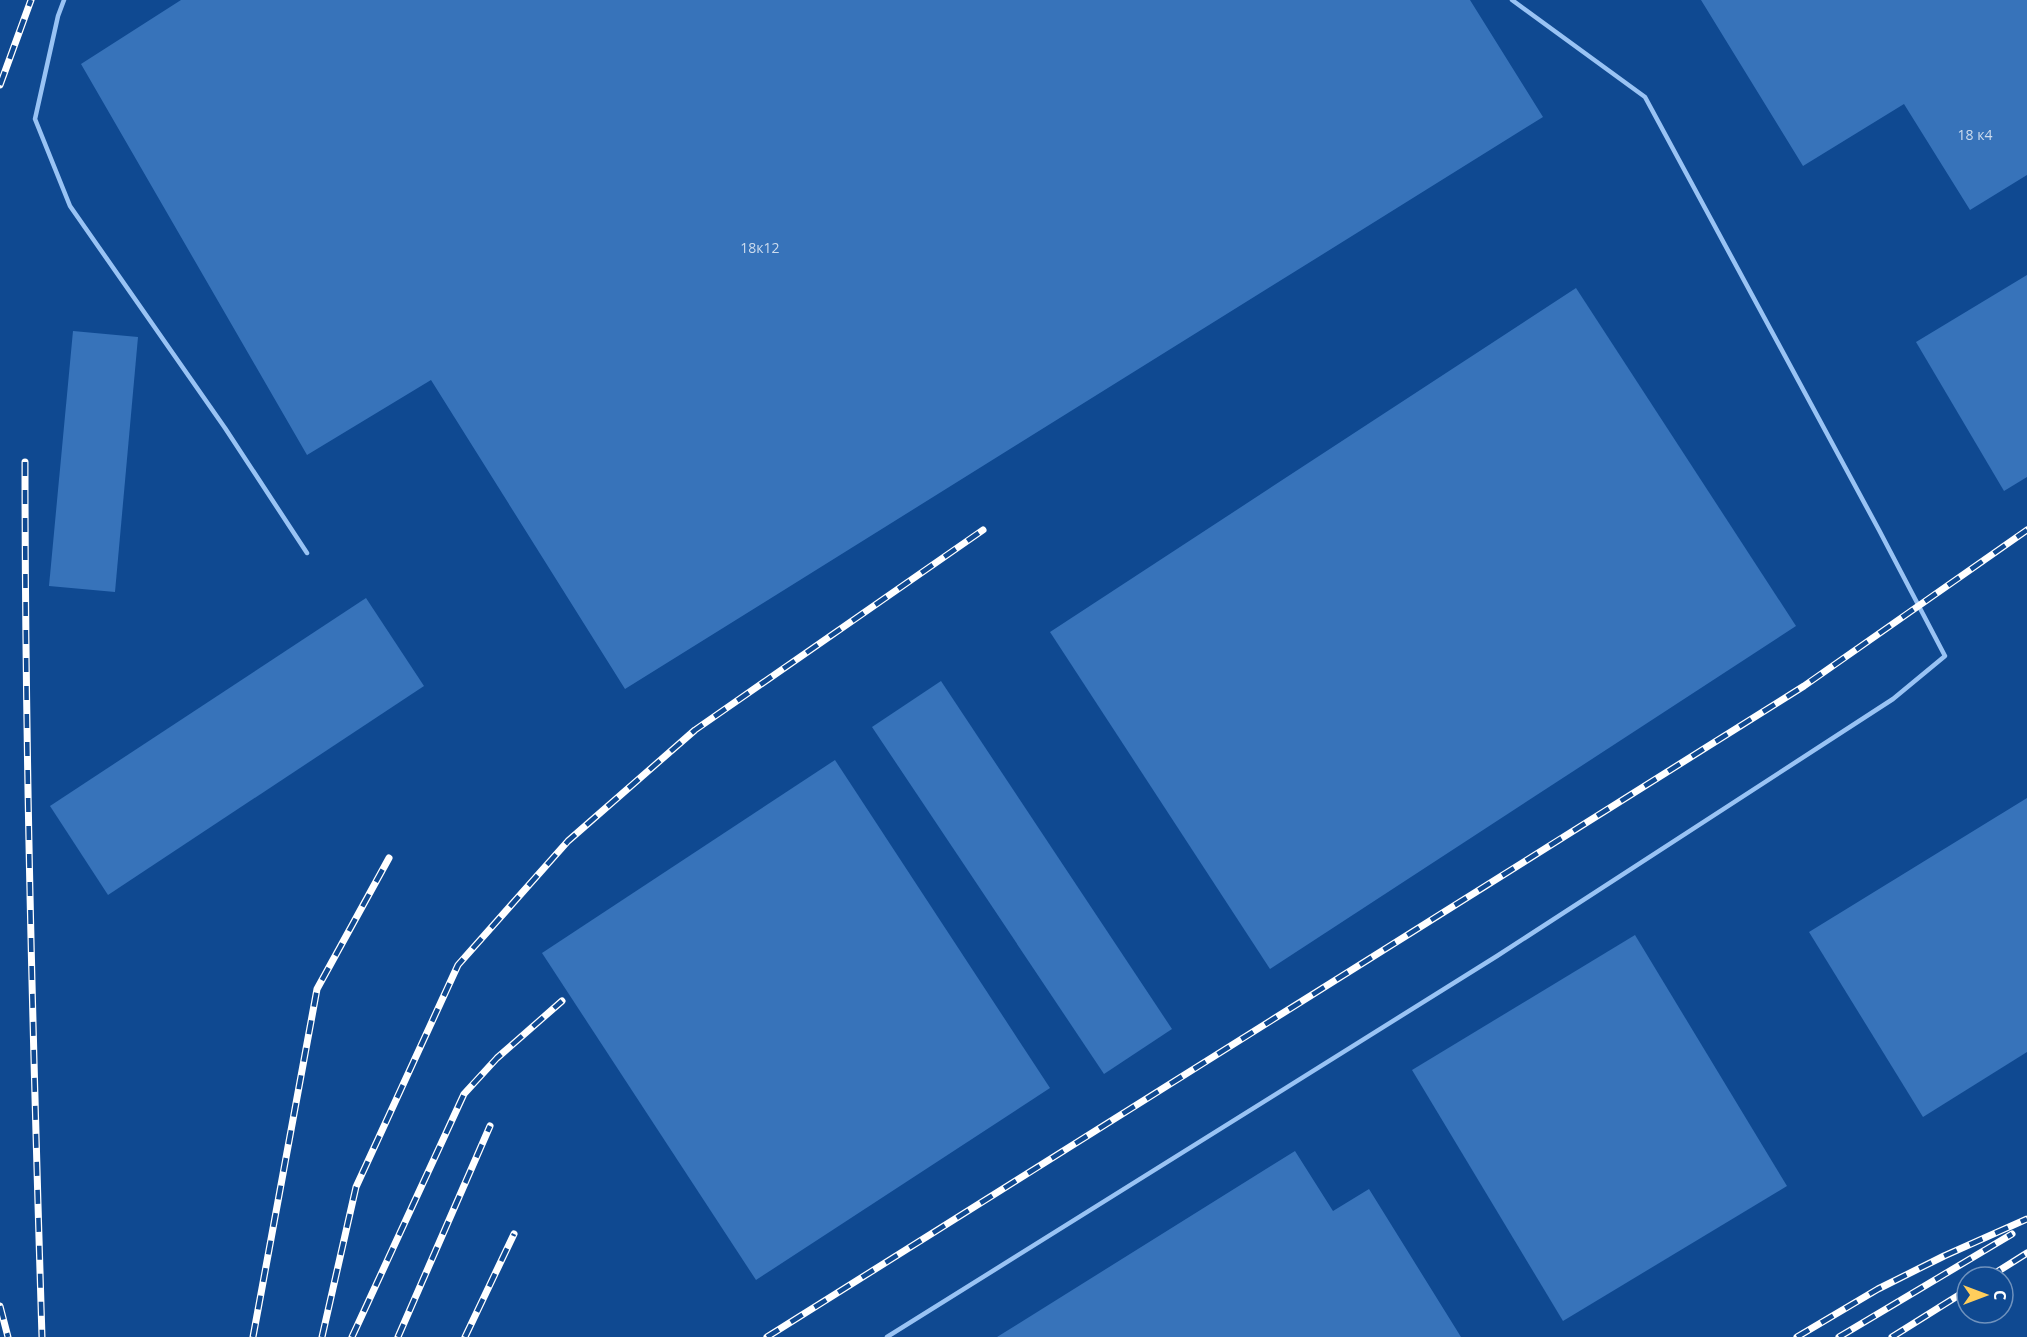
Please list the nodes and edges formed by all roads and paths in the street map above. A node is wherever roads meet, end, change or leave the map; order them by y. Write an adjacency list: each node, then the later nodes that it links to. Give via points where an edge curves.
1 (64, 0): 3 (lane, via 35,119 70,206)
2 (1512, 0): 4 (lane, via 1645,97 1945,657 1893,699 1517,943)
3 (307, 553)
4 (887, 1337)

